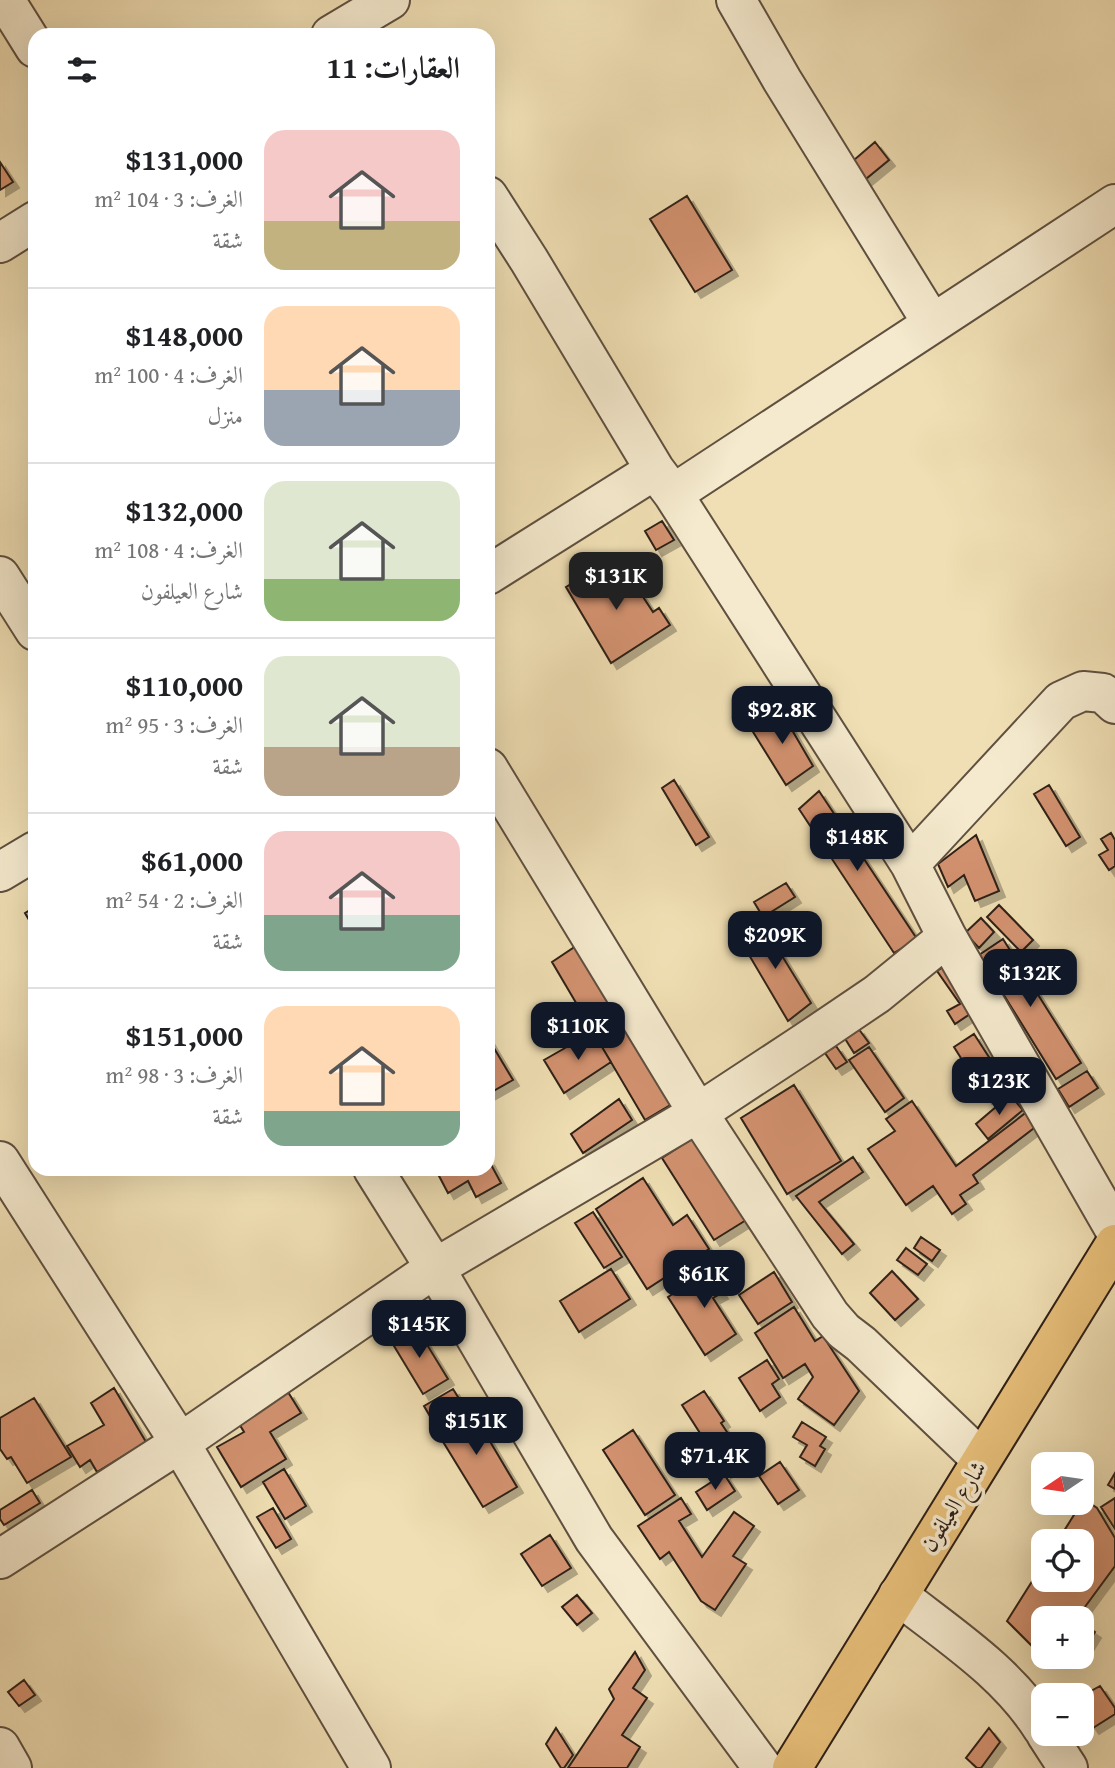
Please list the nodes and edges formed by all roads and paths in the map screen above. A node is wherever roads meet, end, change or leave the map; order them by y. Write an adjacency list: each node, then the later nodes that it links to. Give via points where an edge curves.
1 (5, 0): 5 (street)
2 (736, 0): 10 (street)
3 (377, 12): 4 (street)
4 (345, 28)
5 (28, 37)
6 (1115, 204): 10 (street)
7 (495, 207): 11 (street)
8 (28, 225): 9 (street)
9 (0, 243)
10 (932, 323): 11 (street)
11 (664, 482): 12 (street); 18 (street)
12 (495, 571)
13 (0, 576): 14 (street)
14 (28, 620)
15 (1115, 704): 18 (street, via 1103,692 1083,691 1061,701)
16 (495, 780): 21 (street)
17 (28, 855): 19 (street)
18 (910, 864): 20 (street)
19 (0, 872)
20 (947, 937): 21 (street, via 877,994); 24 (street)
21 (698, 1113): 25 (street); 27 (street, via 830,1315)
22 (0, 1161): 26 (street)
23 (377, 1176): 25 (street)
24 (1112, 1253): 27 (highway, شارع العيلفون)
25 (435, 1268): 26 (street); 35 (street, via 594,1539)
26 (180, 1443): 28 (street); 34 (street)
27 (981, 1459): 29 (highway, شارع العيلفون)
28 (0, 1559)
29 (898, 1595): 30 (street, via 1008,1682); 36 (highway, شارع العيلفون)
30 (1031, 1710)
31 (1054, 1746): 37 (street)
32 (0, 1747): 33 (street)
33 (12, 1768)
34 (371, 1768)
35 (763, 1768)
36 (792, 1768)
37 (1068, 1768)

